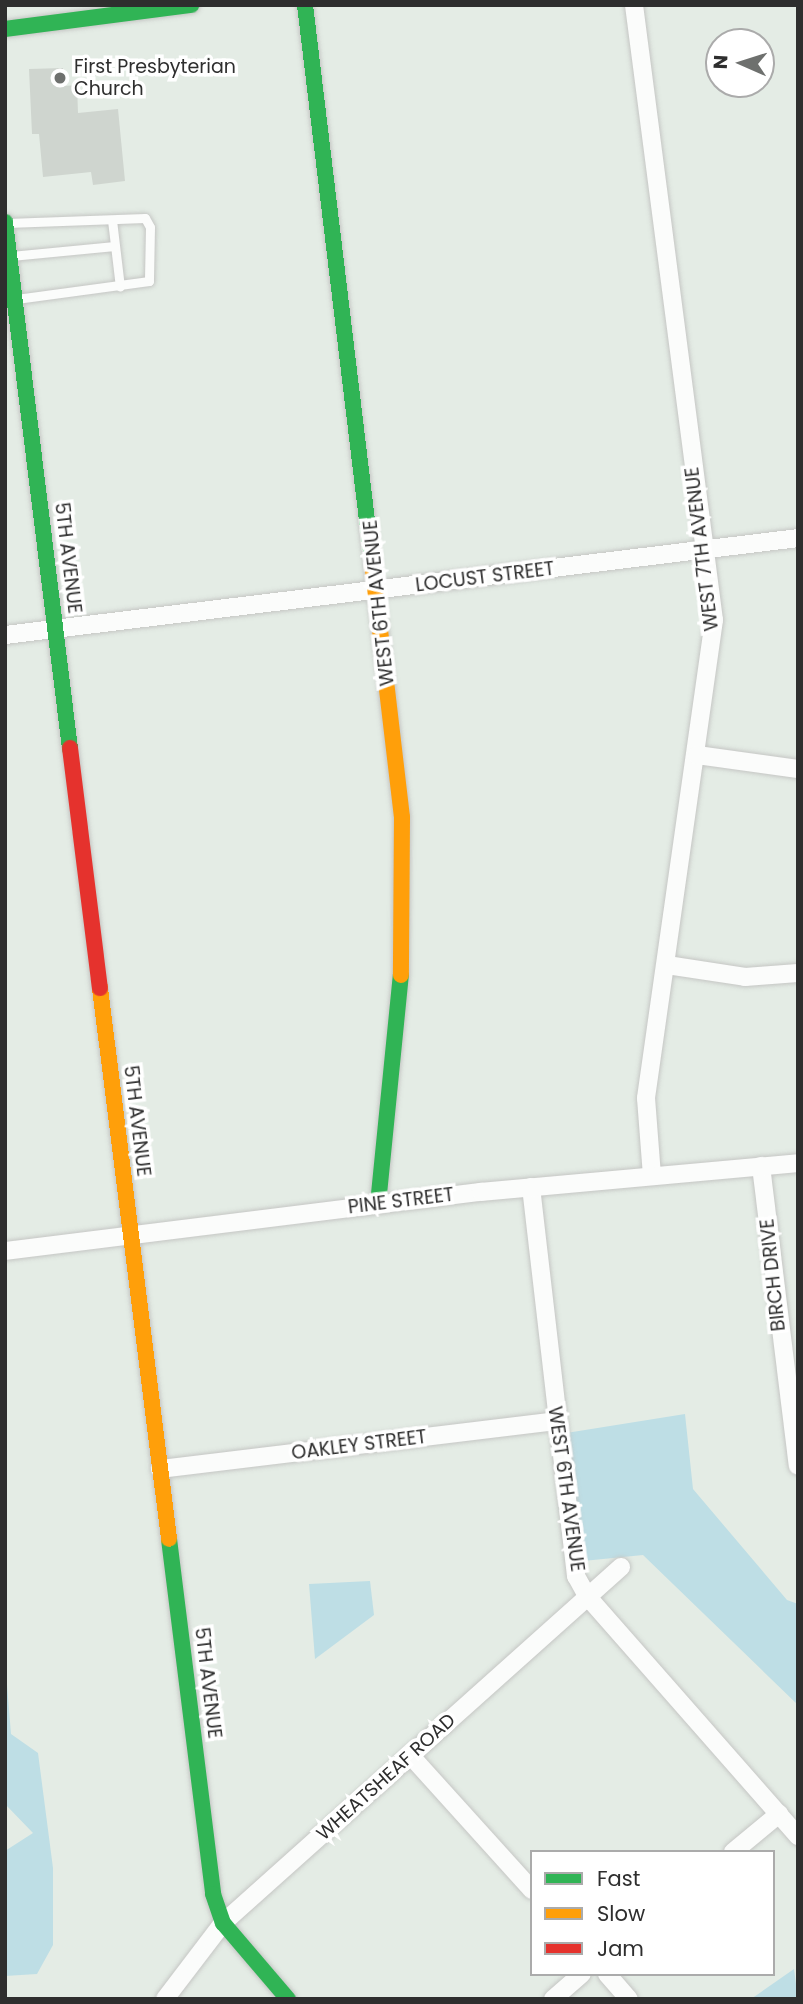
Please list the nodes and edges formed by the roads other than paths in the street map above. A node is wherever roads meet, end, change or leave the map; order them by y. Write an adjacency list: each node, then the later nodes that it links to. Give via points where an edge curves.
1 (191, 5): 4 (street)
2 (306, 5): 14 (street, WEST 6TH AVENUE)
3 (634, 5): 13 (street, WEST 7TH AVENUE)
4 (146, 8): 5 (street)
5 (5, 29)
6 (112, 220): 7 (lane); 8 (lane); 10 (lane, via 145,218 150,227 154,275)
7 (5, 223): 9 (street, 5TH AVENUE)
8 (115, 246): 9 (lane); 10 (lane)
9 (9, 256): 11 (street, 5TH AVENUE)
10 (120, 287): 11 (lane)
11 (15, 299): 15 (street, 5TH AVENUE)
12 (798, 538): 13 (street, LOCUST STREET)
13 (703, 550): 14 (street, LOCUST STREET); 17 (street, WEST 7TH AVENUE, via 714,631)
14 (379, 590): 15 (street, LOCUST STREET); 25 (street, WEST 6TH AVENUE, via 402,817 404,960)
15 (56, 629): 16 (street, LOCUST STREET); 26 (street, 5TH AVENUE)
16 (5, 635)
17 (697, 755): 18 (street); 19 (street, WEST 7TH AVENUE)
18 (798, 769)
19 (667, 964): 20 (street, via 745,977); 23 (street, WEST 7TH AVENUE, via 646,1098)
20 (798, 973)
21 (798, 1163): 22 (street, PINE STREET)
22 (761, 1166): 23 (street, PINE STREET); 29 (street, BIRCH DRIVE)
23 (652, 1176): 24 (street, PINE STREET)
24 (531, 1187): 25 (street, PINE STREET); 28 (street, WEST 6TH AVENUE)
25 (378, 1204): 26 (street, PINE STREET)
26 (130, 1237): 27 (street, PINE STREET); 30 (street, 5TH AVENUE)
27 (5, 1251)
28 (557, 1421): 30 (street, OAKLEY STREET); 32 (street, WEST 6TH AVENUE, via 576,1576)
29 (798, 1466)
30 (160, 1469): 38 (street, 5TH AVENUE, via 213,1894)
31 (621, 1567): 32 (street, WHEATSHEAF ROAD)
32 (587, 1596): 33 (street, WHEATSHEAF ROAD); 34 (street, WEST 6TH AVENUE)
33 (410, 1755): 37 (street); 38 (street, WHEATSHEAF ROAD)
34 (779, 1814): 35 (street, WEST 6TH AVENUE); 36 (street)
35 (798, 1836)
36 (735, 1850)
37 (530, 1888)
38 (223, 1923): 41 (street, WHEATSHEAF ROAD); 42 (street, 5TH AVENUE)
39 (580, 1976): 43 (street)
40 (609, 1976): 44 (street)
41 (165, 1999)
42 (288, 1999)
43 (553, 1999)
44 (629, 1999)

